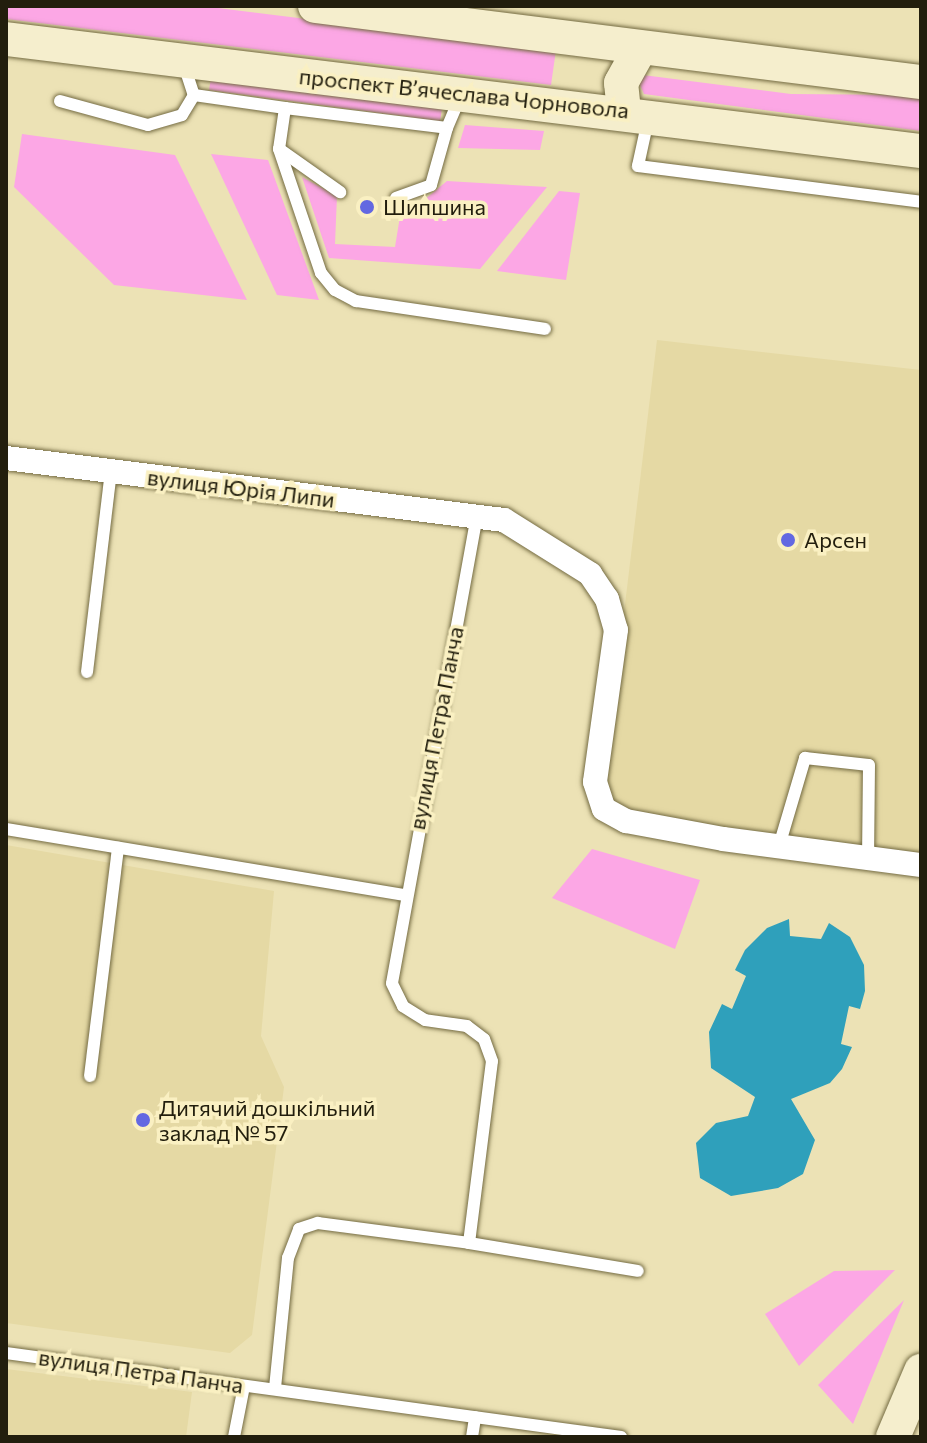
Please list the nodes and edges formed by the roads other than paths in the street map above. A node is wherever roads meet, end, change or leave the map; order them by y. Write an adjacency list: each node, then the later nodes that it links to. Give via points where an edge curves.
1 (315, 6): 3 (main road)
2 (6, 39): 4 (main road, проспект Вʼячеслава Чорновола)
3 (640, 49): 5 (main road); 10 (main road, via 621,83)
4 (183, 61): 6 (main road, проспект Вʼячеслава Чорновола); 7 (lane)
5 (921, 82)
6 (462, 93): 10 (main road, проспект Вʼячеслава Чорновола); 11 (lane)
7 (194, 95): 8 (lane, via 182,115 148,125); 9 (lane)
8 (60, 101)
9 (285, 108): 11 (lane); 12 (lane)
10 (636, 112): 13 (main road, проспект Вʼячеслава Чорновола); 16 (lane, via 638,166)
11 (447, 128): 15 (lane, via 431,185)
12 (279, 149): 14 (lane); 17 (lane, via 321,273 335,290 356,301)
13 (921, 151)
14 (340, 192)
15 (396, 198)
16 (921, 202)
17 (545, 329)
18 (6, 458): 19 (street, вулиця Юрія Липи)
19 (111, 472): 20 (street, вулиця Юрія Липи); 21 (lane)
20 (477, 515): 23 (street, via 543,540 590,574 607,599 616,630 595,768 604,809 626,821); 27 (lane, вулиця Петра Панча)
21 (87, 672)
22 (6, 829): 24 (lane)
23 (779, 846): 25 (street); 25 (lane, via 805,758 869,765)
24 (118, 848): 27 (lane); 28 (lane)
25 (868, 858): 26 (street)
26 (921, 865)
27 (404, 895): 29 (lane, вулиця Петра Панча, via 392,983 403,1006 425,1020 467,1026 484,1039 492,1061)
28 (90, 1076)
29 (469, 1243): 30 (lane); 34 (lane, вулиця Петра Панча, via 318,1223 299,1229 288,1258)
30 (638, 1271)
31 (6, 1353): 33 (lane, вулиця Петра Панча)
32 (921, 1371): 39 (main road)
33 (244, 1386): 34 (lane, вулиця Петра Панча); 36 (lane)
34 (275, 1388): 35 (lane, вулиця Петра Панча)
35 (475, 1417): 37 (lane); 38 (lane, вулиця Петра Панча)
36 (234, 1437)
37 (472, 1437)
38 (621, 1437)
39 (893, 1437)

